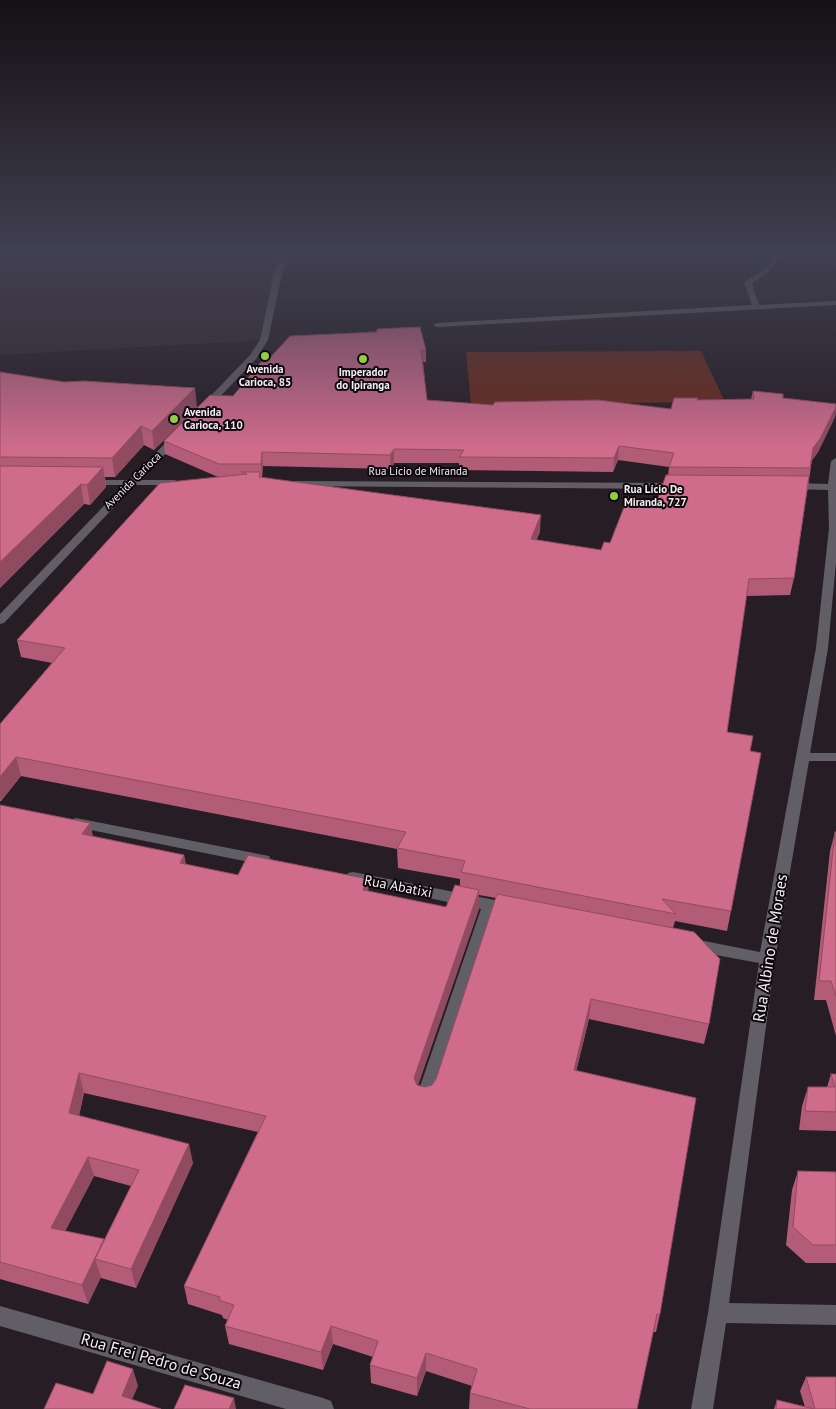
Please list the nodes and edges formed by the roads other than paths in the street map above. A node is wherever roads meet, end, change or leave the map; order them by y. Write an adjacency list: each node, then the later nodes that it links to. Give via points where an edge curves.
1 (269, 317): 4 (street, via 264,340 252,357)
2 (575, 317): 3 (street)
3 (437, 325)
4 (202, 411)
5 (185, 428): 8 (street, Avenida Carioca)
6 (836, 462): 13 (street, Rua Albino de Moraes)
7 (83, 482): 8 (street)
8 (130, 483): 9 (street); 14 (street, Avenida Carioca)
9 (190, 483)
10 (280, 484): 11 (street, Rua Lício de Miranda)
11 (688, 486)
12 (785, 486): 13 (street)
13 (835, 487): 15 (street, Rua Albino de Moraes, via 822,648)
14 (0, 621)
15 (803, 757): 16 (street); 23 (street, Rua Albino de Moraes)
16 (836, 757)
17 (59, 819): 18 (street)
18 (274, 862)
19 (343, 876): 20 (street, Rua Abatixi)
20 (490, 905): 21 (street, Rua Abatixi); 24 (street)
21 (528, 912)
22 (681, 942): 23 (street)
23 (767, 959): 25 (street, Rua Albino de Moraes)
24 (425, 1098)
25 (718, 1313): 26 (street); 29 (street, Rua Albino de Moraes)
26 (836, 1315)
27 (0, 1316): 28 (street, Rua Frei Pedro de Souza)
28 (323, 1409)
29 (702, 1409)

